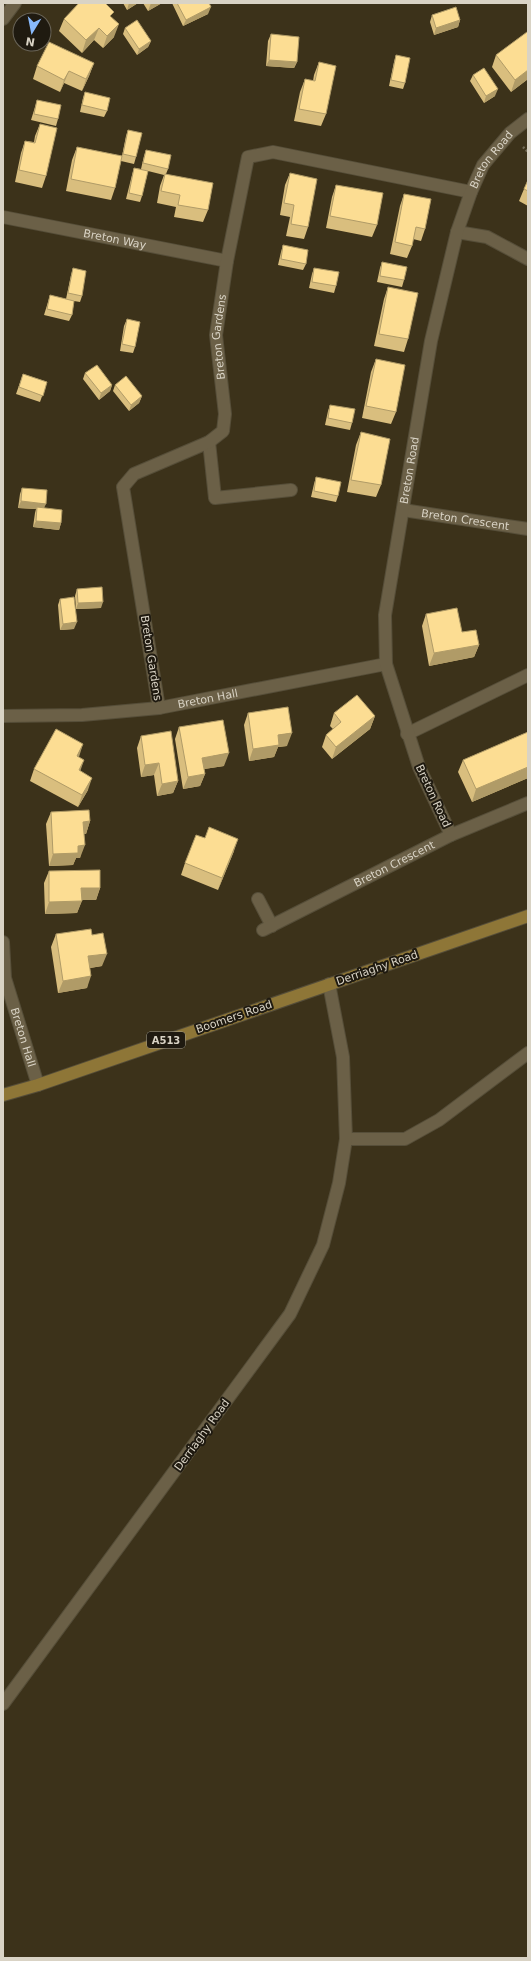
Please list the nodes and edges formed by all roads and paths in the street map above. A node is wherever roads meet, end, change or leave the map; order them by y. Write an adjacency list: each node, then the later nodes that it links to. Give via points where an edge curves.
1 (15, 3): 2 (street)
2 (3, 19)
3 (528, 119): 4 (street, Breton Road, via 510,133 483,165)
4 (471, 192): 6 (street, Breton Road); 8 (street, Breton Gardens, via 273,152 248,157)
5 (3, 217): 8 (street, Breton Way)
6 (457, 232): 7 (street, via 488,237); 11 (street, Breton Road, via 431,341)
7 (528, 259)
8 (227, 261): 9 (street, Breton Gardens, via 216,335 225,414 223,431)
9 (209, 442): 10 (street, via 215,498); 15 (street, Breton Gardens, via 134,474 123,488)
10 (291, 490)
11 (403, 510): 12 (street, Breton Crescent); 13 (street, Breton Road, via 385,615)
12 (528, 529)
13 (386, 664): 15 (street, Breton Hall); 17 (street, Breton Road)
14 (528, 675): 17 (street)
15 (159, 708): 16 (street, Breton Hall, via 82,715)
16 (3, 716)
17 (407, 734): 19 (street, Breton Road, via 419,767)
18 (528, 803): 19 (street, Breton Crescent)
19 (451, 836): 20 (street, Breton Crescent, via 267,928)
20 (258, 899)
21 (528, 916): 23 (main road, Derriaghy Road / A513)
22 (3, 942): 25 (street, Breton Hall, via 5,978)
23 (329, 984): 25 (main road, Boomers Road / A513); 27 (street, Derriaghy Road, via 343,1057)
24 (528, 1052): 27 (street, via 439,1120 404,1139)
25 (38, 1085): 26 (main road, Boomers Road / A513)
26 (3, 1095)
27 (346, 1139): 28 (street, Derriaghy Road, via 339,1183 323,1245 290,1314)
28 (3, 1704)

